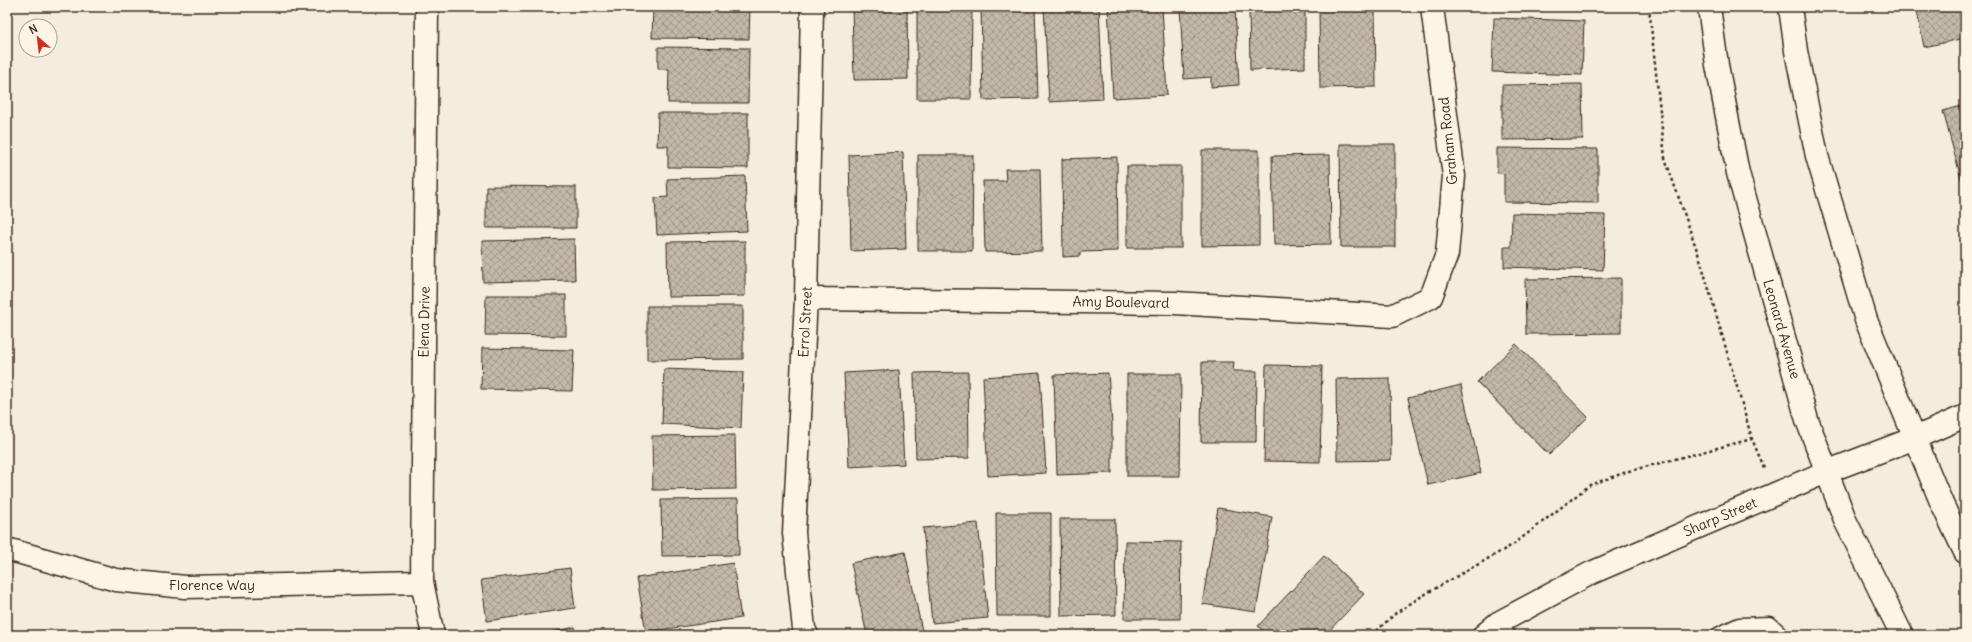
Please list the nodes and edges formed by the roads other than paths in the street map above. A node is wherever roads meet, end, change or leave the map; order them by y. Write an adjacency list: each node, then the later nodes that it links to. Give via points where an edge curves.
1 (427, 7): 13 (street, Elena Drive)
2 (812, 7): 7 (street, Errol Street)
3 (1432, 7): 6 (street, Graham Road, via 1454,176 1447,254)
4 (1709, 7): 10 (street, Leonard Avenue, via 1717,65 1738,173 1808,420)
5 (1790, 7): 9 (street, via 1817,156 1866,320)
6 (1431, 297): 7 (street, Amy Boulevard, via 1392,316 1175,303)
7 (806, 299): 16 (street, Errol Street, via 794,533 804,629)
8 (1965, 416): 9 (street, Sharp Street)
9 (1915, 438): 10 (street, Sharp Street); 12 (street)
10 (1826, 472): 14 (street, Sharp Street, via 1591,573); 19 (street, Leonard Avenue, via 1846,522)
11 (7, 549): 13 (street, Florence Way, via 116,580 185,587)
12 (1965, 552)
13 (422, 582): 15 (street, Elena Drive)
14 (1496, 631)
15 (433, 635)
16 (807, 635)
17 (1718, 635): 18 (lane, via 1739,625 1770,624)
18 (1782, 635)
19 (1902, 635)

